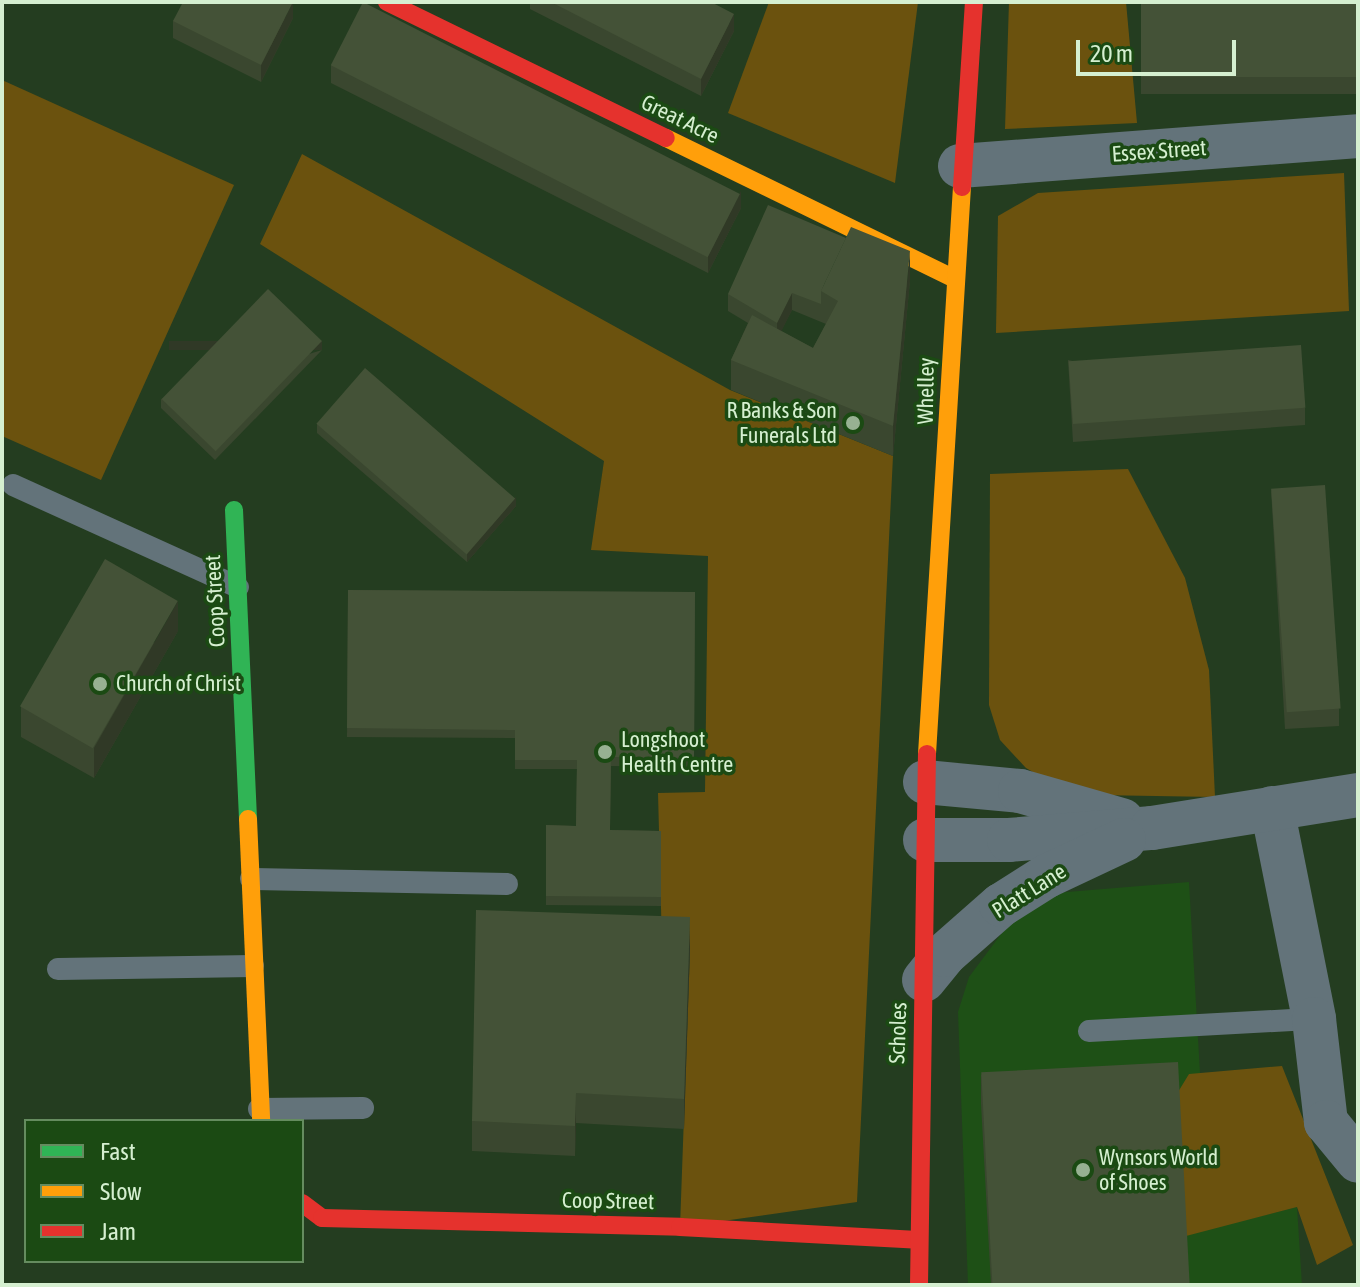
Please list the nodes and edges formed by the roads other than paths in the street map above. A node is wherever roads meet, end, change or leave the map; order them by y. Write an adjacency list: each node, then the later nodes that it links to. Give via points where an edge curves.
1 (387, 2): 5 (street, Great Acre)
2 (974, 2): 4 (street, Whelley)
3 (1358, 136): 4 (street, Essex Street)
4 (960, 166): 5 (street, Whelley)
5 (953, 278): 9 (street, Whelley, via 949,435)
6 (13, 485): 8 (lane)
7 (234, 510): 8 (street, Coop Street)
8 (238, 587): 14 (street, Coop Street)
9 (925, 782): 12 (street, Platt Lane, via 1020,791); 13 (street, Scholes)
10 (1358, 795): 11 (street, Platt Lane)
11 (1272, 808): 12 (street, Platt Lane); 19 (street)
12 (1152, 828): 13 (street, Platt Lane, via 1009,840); 18 (street, Platt Lane, via 1025,889 970,930)
13 (925, 840): 18 (street, Scholes)
14 (251, 879): 15 (lane); 16 (street, Coop Street)
15 (507, 884)
16 (253, 966): 17 (lane); 22 (street, Coop Street)
17 (58, 969)
18 (924, 980): 25 (street, Scholes)
19 (1314, 1019): 20 (lane); 23 (street, via 1326,1122)
20 (1089, 1031)
21 (363, 1108): 22 (lane)
22 (260, 1115)
23 (1358, 1161)
24 (304, 1204): 25 (street, Coop Street, via 322,1218 680,1227)
25 (918, 1240): 26 (street, Scholes)
26 (919, 1285)

